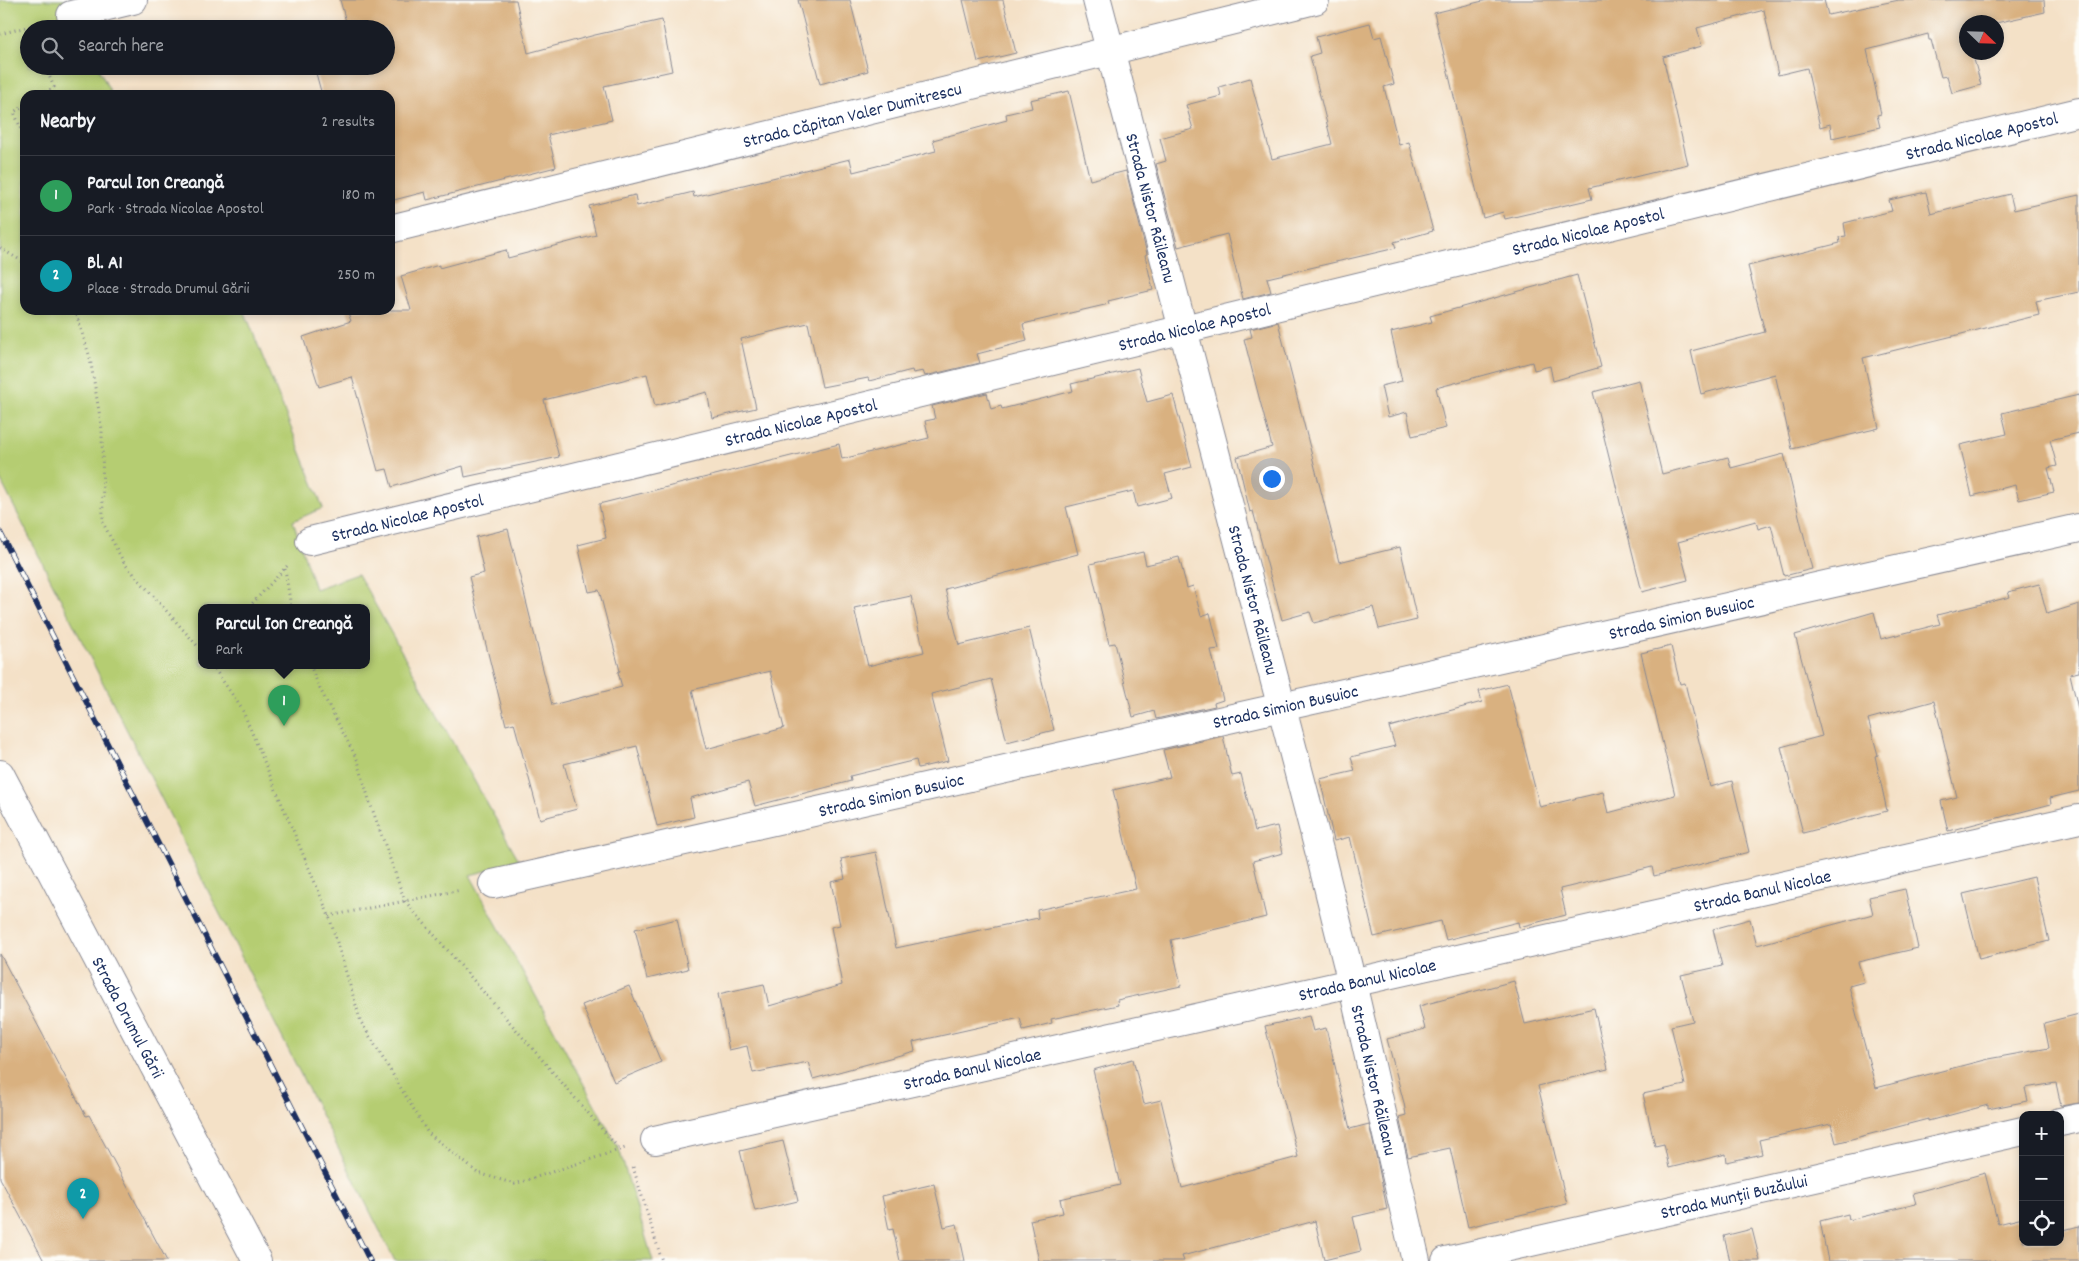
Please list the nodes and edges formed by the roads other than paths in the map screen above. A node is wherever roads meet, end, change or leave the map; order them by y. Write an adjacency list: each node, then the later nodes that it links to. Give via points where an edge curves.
1 (133, 0): 4 (street)
2 (1097, 0): 5 (street, Strada Nistor Răileanu)
3 (1315, 0): 5 (street, Strada Căpitan Valer Dumitrescu)
4 (70, 15)
5 (1110, 51): 7 (street, Strada Căpitan Valer Dumitrescu); 8 (street, Strada Nistor Răileanu)
6 (2079, 112): 8 (street, Strada Nicolae Apostol)
7 (395, 229)
8 (1182, 330): 10 (street, Strada Nicolae Apostol); 11 (street, Strada Nistor Răileanu)
9 (2079, 528): 11 (street, Strada Simion Busuioc)
10 (310, 542)
11 (1281, 708): 14 (street, Strada Simion Busuioc); 15 (street, Strada Nistor Răileanu)
12 (0, 774): 20 (street, Strada Drumul Gării)
13 (2079, 819): 15 (street, Strada Banul Nicolae)
14 (493, 884)
15 (1352, 983): 19 (street, Strada Banul Nicolae); 21 (street, Strada Nistor Răileanu)
16 (2079, 1118): 17 (street)
17 (2064, 1121)
18 (2019, 1132): 22 (street, Strada Munții Buzăului)
19 (656, 1140)
20 (257, 1261)
21 (1416, 1261)
22 (1446, 1261)

